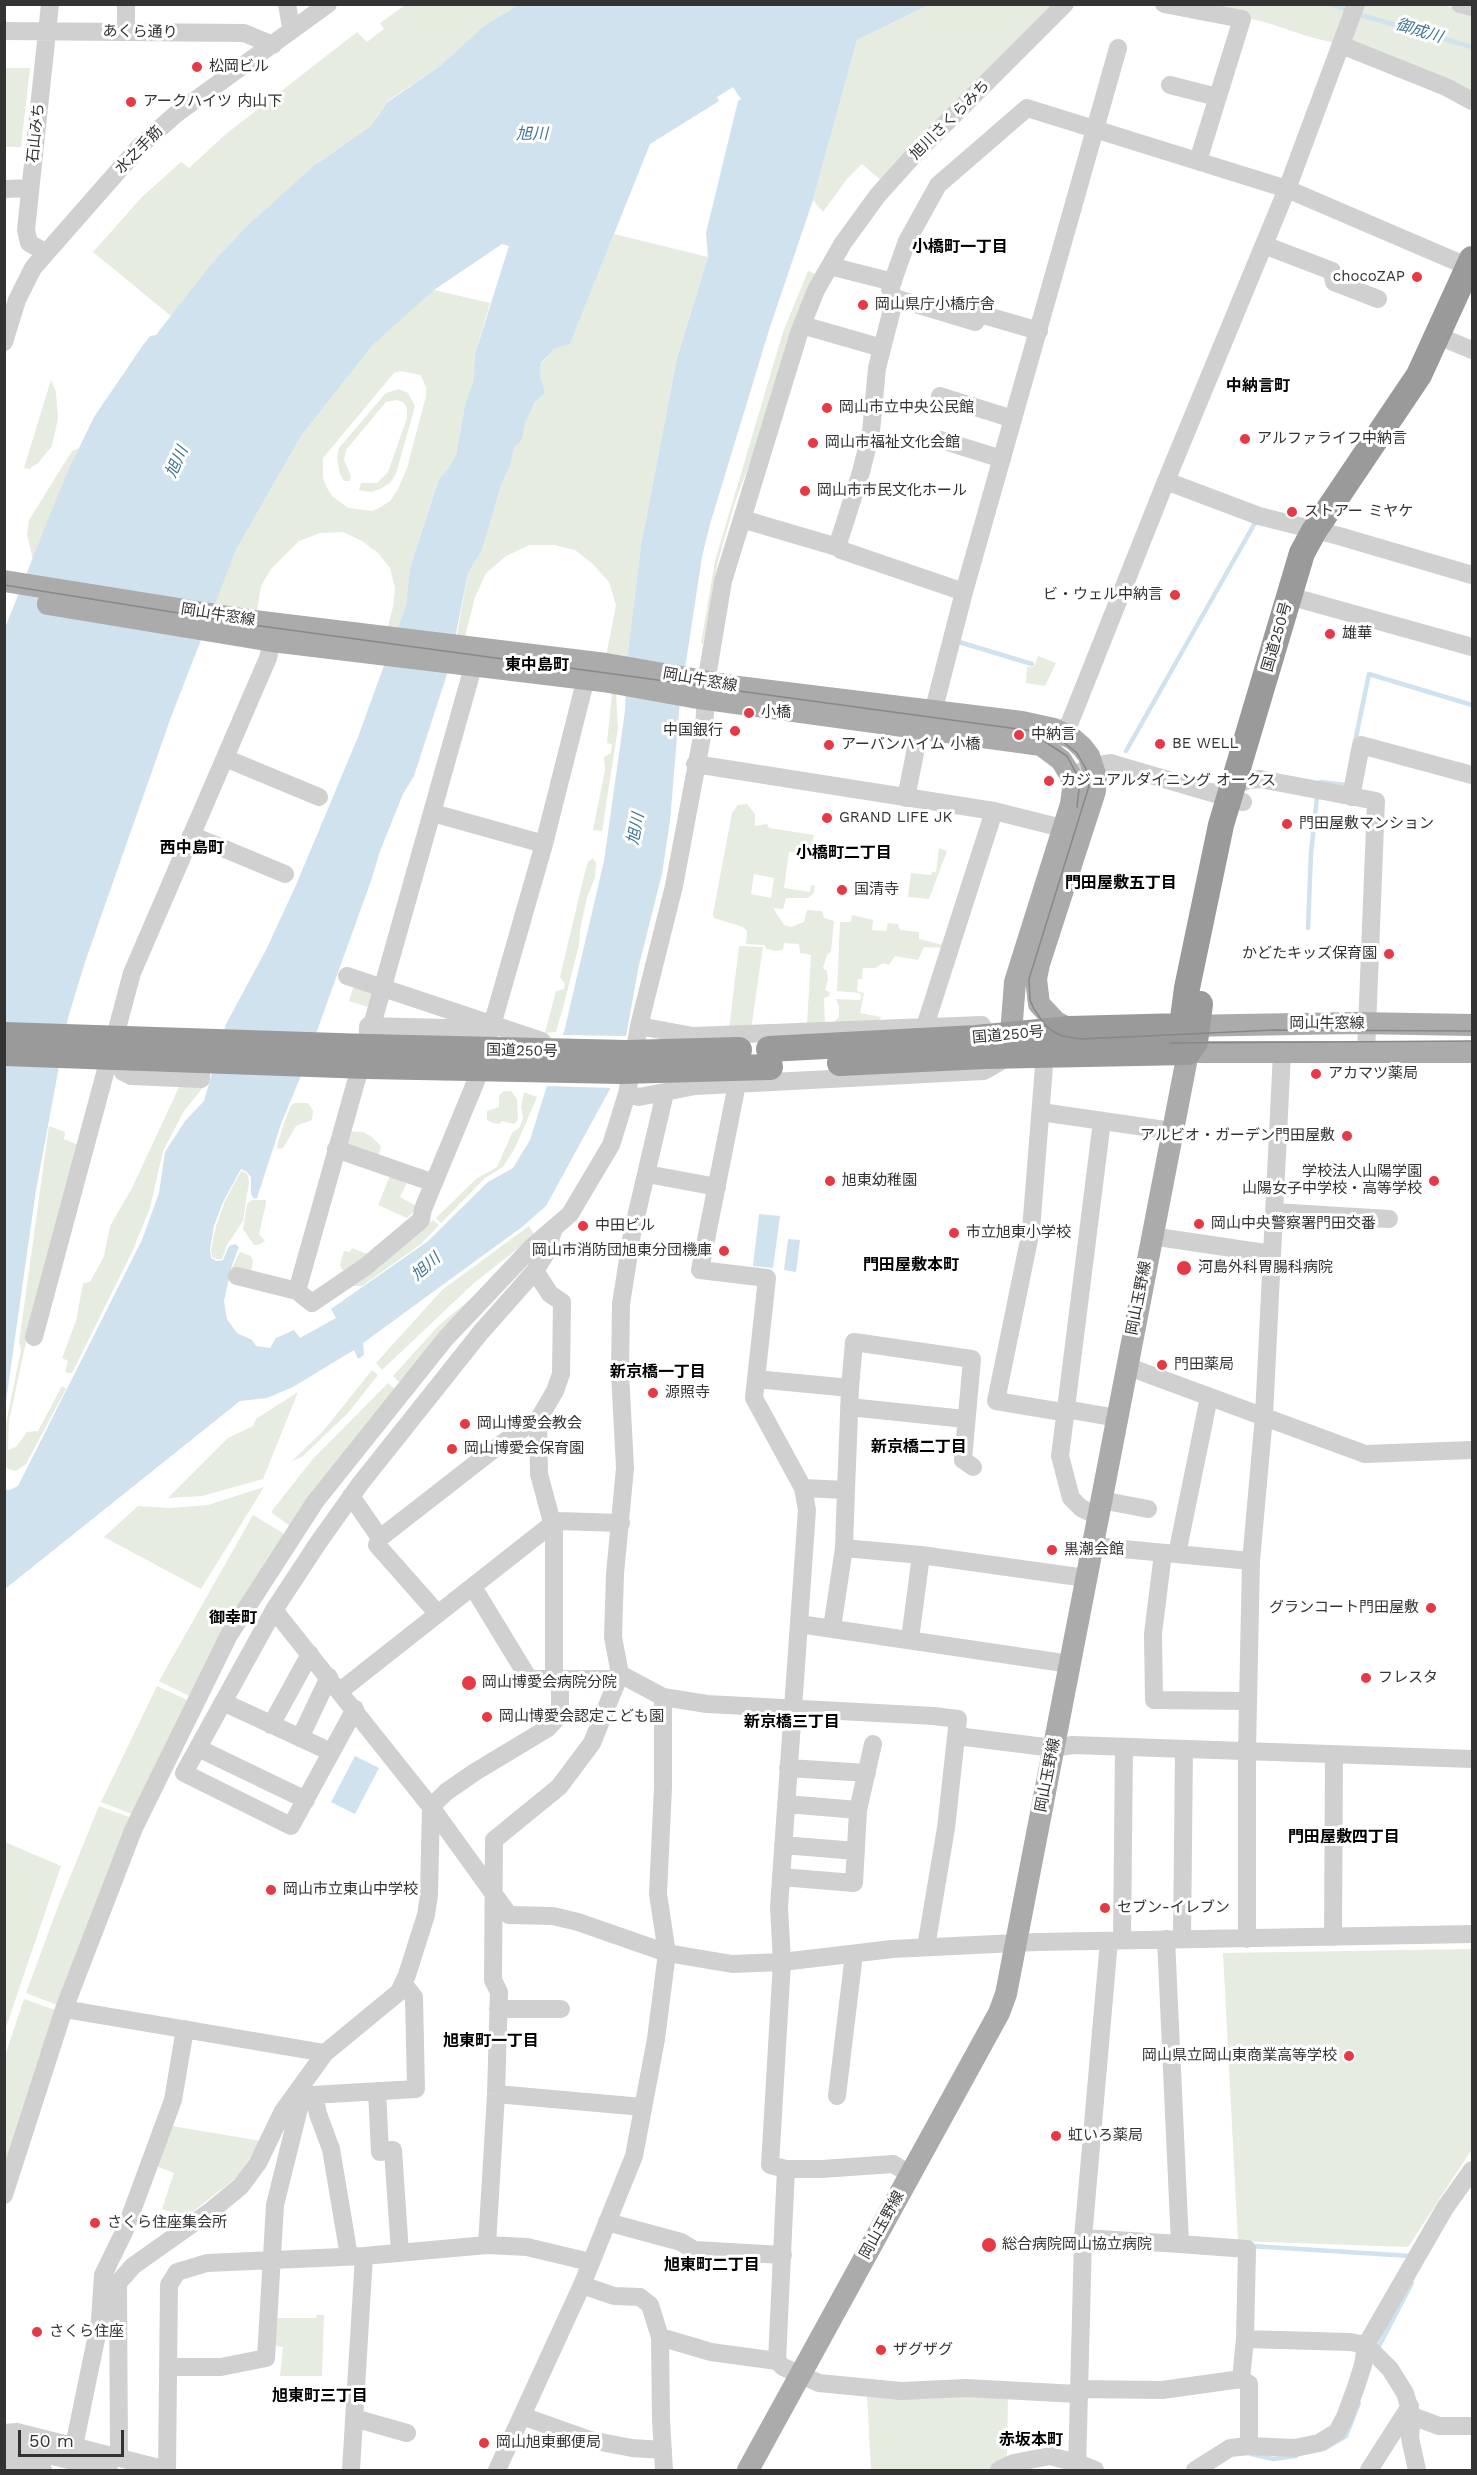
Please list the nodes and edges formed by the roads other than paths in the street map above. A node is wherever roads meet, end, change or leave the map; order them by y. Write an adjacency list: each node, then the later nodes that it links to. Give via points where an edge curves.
1 (50, 4): 12 (street, 石山みち)
2 (126, 4): 13 (street)
3 (287, 4): 10 (street)
4 (328, 4): 10 (street, 水之手筋)
5 (1065, 4): 28 (street, 旭川さくらみち, via 878,195)
6 (1164, 4): 18 (street, via 1242,19)
7 (1356, 4): 15 (street)
8 (1460, 4): 9 (street)
9 (1473, 7)
10 (294, 29): 14 (street, 水之手筋)
11 (4, 31): 12 (street, あくら通り)
12 (47, 31): 13 (street, あくら通り); 22 (street, 石山みち)
13 (126, 31): 14 (street, あくら通り, via 244,33)
14 (273, 45): 26 (street, 水之手筋, via 176,114 141,145)
15 (1341, 45): 19 (street); 24 (street)
16 (1118, 48): 20 (street)
17 (1170, 85): 18 (street)
18 (1217, 97): 21 (street)
19 (1473, 101)
20 (1094, 128): 21 (street); 29 (street, via 1027,108 938,185 908,241); 34 (street)
21 (1198, 161): 24 (street)
22 (30, 188): 23 (street); 26 (street, 石山みち, via 26,230 29,243)
23 (4, 189)
24 (1287, 189): 25 (street); 27 (street)
25 (1264, 245): 31 (street, via 1332,271 1334,282); 42 (street)
26 (45, 252): 32 (street, 水之手筋)
27 (1471, 263): 36 (highway, 国道250号)
28 (830, 266): 29 (street); 33 (street, 旭川さくらみち)
29 (894, 290): 34 (street, via 975,322 980,314); 37 (street)
30 (1473, 296): 36 (highway, 国道250号)
31 (1378, 299)
32 (9, 311): 35 (street, 水之手筋)
33 (802, 325): 37 (street); 43 (street, 旭川さくらみち)
34 (1039, 331): 39 (street)
35 (4, 342)
36 (1454, 343): 44 (highway, 国道250号, via 1432,382)
37 (882, 348): 45 (street, via 868,442)
38 (940, 396): 39 (street)
39 (1013, 419): 41 (street)
40 (940, 440): 41 (street)
41 (1002, 459): 48 (street)
42 (1166, 482): 44 (street, via 1259,516); 59 (street, via 1070,722)
43 (742, 519): 45 (street); 57 (street, 旭川さくらみち, via 723,580)
44 (1321, 532): 46 (street); 50 (highway, 国道250号, via 1317,554)
45 (837, 547): 48 (street)
46 (1473, 575)
47 (4, 581): 51 (main road, 岡山牛窓線)
48 (964, 592): 58 (street)
49 (4, 597): 51 (main road, 岡山牛窓線)
50 (1296, 598): 54 (street); 65 (highway, 国道250号)
51 (252, 629): 52 (main road, 岡山牛窓線); 53 (main road, 岡山牛窓線)
52 (272, 641): 53 (main road, 岡山牛窓線); 60 (street)
53 (382, 646): 55 (main road, 岡山牛窓線)
54 (1473, 647)
55 (471, 656): 56 (main road, 岡山牛窓線); 70 (street)
56 (596, 672): 57 (main road, 岡山牛窓線); 73 (street)
57 (702, 684): 58 (main road, 岡山牛窓線); 61 (street, 旭川さくらみち)
58 (927, 723): 59 (main road, 岡山牛窓線, via 1019,741); 68 (street)
59 (1055, 741): 62 (main road, 岡山牛窓線, via 1082,747); 64 (main road)
60 (225, 758): 66 (street); 72 (street)
61 (695, 764): 68 (street); 80 (street, 旭川さくらみち, via 675,886)
62 (1093, 766): 64 (street); 65 (street, via 1110,763); 77 (main road, via 1095,791 1036,972)
63 (1473, 775): 67 (street, via 1361,745)
64 (1071, 776): 71 (main road, via 1071,804)
65 (1233, 792): 67 (street, via 1260,779); 81 (highway, 国道250号, via 1230,850 1202,990)
66 (319, 797)
67 (1351, 797): 78 (street, via 1376,801)
68 (906, 798): 69 (street)
69 (994, 811): 71 (street); 82 (street)
70 (433, 813): 73 (street); 76 (street)
71 (1062, 828): 88 (main road, via 1017,972)
72 (191, 835): 74 (street); 83 (street, via 132,973)
73 (544, 844): 84 (street)
74 (285, 874)
75 (347, 976): 76 (street)
76 (382, 988): 84 (street); 104 (street)
77 (1039, 1004): 85 (main road, via 1050,1017); 90 (main road)
78 (1366, 1023): 79 (main road, 岡山牛窓線); 81 (main road, 岡山牛窓線); 96 (street)
79 (1473, 1025)
80 (639, 1026): 87 (street, via 693,1036); 100 (street, 旭川さくらみち)
81 (1190, 1026): 85 (highway, 国道250号); 92 (highway, 国道250号, via 1195,1042)
82 (927, 1027): 87 (street); 88 (street)
83 (117, 1028): 91 (street, via 119,1065 131,1076 201,1079); 116 (street)
84 (490, 1028): 89 (street); 97 (street, bridge, via 368,1026); 106 (street, via 473,1092)
85 (1070, 1029): 90 (highway, 国道250号)
86 (4, 1035): 91 (highway, 国道250号, bridge)
87 (736, 1035): 98 (street)
88 (1011, 1038): 90 (highway, 国道250号); 97 (highway, 国道250号, bridge, via 621,1071); 98 (street, via 984,1071)
89 (542, 1041)
90 (1042, 1043): 92 (highway, 国道250号); 101 (street)
91 (202, 1051): 94 (highway, 国道250号, bridge); 97 (highway, 国道250号, bridge)
92 (1188, 1052): 95 (main road, 岡山牛窓線); 103 (main road, 岡山玉野線)
93 (1473, 1052): 96 (main road, 岡山牛窓線)
94 (4, 1053)
95 (1282, 1053): 96 (main road, 岡山牛窓線); 108 (street)
96 (1366, 1053)
97 (367, 1057)
98 (736, 1084): 99 (street, via 695,1086); 107 (street)
99 (664, 1093): 100 (street, via 639,1097); 105 (street)
100 (627, 1094): 110 (street, 旭川さくらみち, via 603,1161 570,1214)
101 (1041, 1112): 102 (street); 122 (street, via 1031,1230 996,1401)
102 (1102, 1121): 103 (street); 122 (street)
103 (1172, 1131): 111 (main road, 岡山玉野線)
104 (336, 1149): 106 (street); 115 (street)
105 (647, 1174): 107 (street); 135 (street, via 621,1304 625,1468)
106 (434, 1183): 115 (street, via 422,1220 365,1267 312,1304)
107 (717, 1186): 118 (street, via 700,1270 767,1278)
108 (1274, 1212): 109 (street); 112 (street)
109 (1389, 1219)
110 (553, 1231): 113 (street); 132 (street, via 533,1246 446,1338)
111 (1151, 1236): 112 (street); 117 (main road, 岡山玉野線)
112 (1272, 1254): 123 (street)
113 (536, 1271): 126 (street, via 550,1294 562,1302 561,1374); 131 (street, via 481,1332)
114 (237, 1276): 115 (street)
115 (297, 1291)
116 (34, 1337)
117 (1126, 1366): 120 (street); 124 (main road, 岡山玉野線)
118 (756, 1379): 119 (street); 129 (street, via 754,1398)
119 (850, 1388): 121 (street); 125 (street, via 854,1342 972,1359)
120 (1209, 1397): 123 (street); 140 (street)
121 (849, 1407): 125 (street); 130 (street)
122 (1064, 1410): 124 (street); 133 (street, via 1060,1456 1071,1498 1081,1509)
123 (1264, 1416): 127 (street, via 1365,1454); 142 (street)
124 (1117, 1418): 133 (main road, 岡山玉野線)
125 (965, 1419): 128 (street, via 963,1460)
126 (538, 1420): 136 (street, via 538,1474); 137 (street)
127 (1473, 1450)
128 (973, 1467)
129 (803, 1488): 130 (street); 147 (street, via 807,1510)
130 (846, 1490): 139 (street)
131 (351, 1496): 137 (street); 145 (street)
132 (315, 1502): 145 (street, via 299,1547 280,1581); 194 (street, via 229,1635 134,1828)
133 (1100, 1508): 134 (street); 138 (main road, 岡山玉野線)
134 (1148, 1509)
135 (621, 1523): 136 (street); 152 (street, via 613,1637)
136 (552, 1524): 144 (street); 154 (street)
137 (380, 1538): 146 (street, via 377,1545)
138 (1093, 1545): 140 (street); 143 (main road, 岡山玉野線)
139 (844, 1548): 141 (street); 148 (street)
140 (1170, 1554): 142 (street); 157 (street, via 1153,1634 1154,1700)
141 (921, 1555): 143 (street); 149 (street)
142 (1251, 1561): 157 (street)
143 (1086, 1578): 151 (main road, 岡山玉野線)
144 (473, 1587): 146 (street); 154 (street, via 529,1679)
145 (274, 1610): 150 (street); 158 (street)
146 (438, 1614): 155 (street)
147 (799, 1624): 148 (street); 160 (street)
148 (832, 1628): 149 (street)
149 (910, 1639): 151 (street)
150 (310, 1654): 153 (street); 161 (street)
151 (1070, 1664): 167 (main road, 岡山玉野線)
152 (619, 1676): 154 (street); 156 (street); 182 (street, via 592,1743 559,1787 494,1840)
153 (328, 1677): 155 (street); 163 (street)
154 (557, 1678): 177 (street, via 560,1715 548,1728 475,1772)
155 (340, 1691): 159 (street)
156 (663, 1697): 160 (street); 190 (street, via 658,1893)
157 (1248, 1701): 169 (street)
158 (223, 1702): 161 (street); 166 (street)
159 (355, 1709): 170 (street); 177 (street)
160 (793, 1709): 162 (street, via 958,1719); 173 (street)
161 (271, 1725): 163 (street)
162 (957, 1736): 167 (street); 189 (street)
163 (300, 1738): 170 (street)
164 (873, 1744): 174 (street)
165 (1124, 1747): 167 (street); 168 (street); 187 (street)
166 (198, 1748): 175 (street); 175 (street, via 184,1773 291,1826)
167 (1053, 1748): 188 (main road, 岡山玉野線)
168 (1184, 1749): 169 (street); 185 (street)
169 (1247, 1751): 171 (street); 186 (street)
170 (332, 1752): 175 (street)
171 (1334, 1755): 172 (street); 184 (street)
172 (1473, 1760)
173 (788, 1768): 174 (street); 176 (street)
174 (867, 1773): 178 (street)
175 (306, 1800)
176 (786, 1804): 178 (street); 179 (street)
177 (431, 1807): 182 (street); 193 (street, via 426,1915)
178 (858, 1810): 180 (street)
179 (783, 1845): 180 (street); 181 (street)
180 (856, 1851): 181 (street, via 854,1883)
181 (781, 1877): 192 (street, via 778,1907)
182 (492, 1893): 190 (street, via 509,1915 553,1916 578,1922); 195 (street, via 493,1980 499,1992)
183 (1473, 1934): 184 (street)
184 (1333, 1937): 186 (street)
185 (1174, 1939): 186 (street); 187 (street); 210 (street)
186 (1247, 1939)
187 (1115, 1940): 188 (street); 209 (street)
188 (1017, 1943): 189 (street); 206 (main road, 岡山玉野線, via 999,2013)
189 (926, 1947): 191 (street)
190 (667, 1953): 192 (street, via 732,1964); 203 (street)
191 (854, 1954): 192 (street); 202 (street)
192 (782, 1962): 204 (street, via 770,2165)
193 (403, 1983): 198 (street, via 399,1992); 199 (street, via 414,1997 416,2089)
194 (64, 2009): 197 (street); 207 (street)
195 (498, 2009): 196 (street); 200 (street)
196 (561, 2009)
197 (185, 2029): 198 (street); 231 (street, via 172,2100 125,2230 103,2275 100,2320)
198 (325, 2053): 201 (street)
199 (377, 2091): 201 (street); 212 (street, via 380,2152 393,2150)
200 (496, 2094): 203 (street); 211 (street)
201 (303, 2096): 214 (street, via 318,2114 331,2149); 215 (street, via 275,2205); 235 (street, via 283,2111 258,2163 241,2186 133,2266 118,2283)
202 (837, 2096)
203 (643, 2107): 208 (street, via 634,2156)
204 (786, 2169): 206 (street, via 893,2164); 213 (street)
205 (1473, 2170): 220 (street, via 1445,2208)
206 (910, 2174): 223 (main road, 岡山玉野線)
207 (4, 2195)
208 (607, 2222): 213 (street, via 681,2242 694,2250); 216 (street)
209 (1083, 2238): 210 (street); 225 (street)
210 (1180, 2244): 219 (street, via 1247,2249)
211 (487, 2245): 212 (street); 216 (street, via 527,2247)
212 (400, 2253): 214 (street)
213 (783, 2255): 221 (street)
214 (357, 2256): 215 (street); 228 (street)
215 (272, 2260): 222 (street, via 207,2264 177,2272 170,2285); 222 (street, via 266,2358 221,2367)
216 (590, 2262): 217 (street)
217 (582, 2285): 218 (street, via 614,2296 640,2297 650,2305); 227 (street)
218 (660, 2337): 221 (street, via 711,2352); 234 (street)
219 (1245, 2338): 220 (street, via 1350,2342); 224 (street)
220 (1372, 2351): 226 (street, via 1398,2379); 232 (street, via 1337,2432 1319,2443 1295,2448)
221 (777, 2361): 223 (street)
222 (168, 2367): 238 (street)
223 (800, 2375): 225 (street, via 819,2383 901,2391 966,2388); 242 (main road, 岡山玉野線)
224 (1241, 2379): 225 (street, via 1162,2390); 232 (street, via 1249,2384)
225 (1078, 2392): 236 (street)
226 (1411, 2411): 229 (street, via 1439,2426); 246 (street); 247 (street, via 1410,2438)
227 (522, 2416): 234 (street, via 590,2440); 240 (street)
228 (354, 2418): 230 (street); 239 (street)
229 (1473, 2426)
230 (407, 2433)
231 (74, 2446): 233 (street, via 16,2432); 235 (street)
232 (1249, 2446): 245 (street, via 1230,2448)
233 (6, 2447): 235 (street); 237 (street, via 15,2464)
234 (663, 2450): 241 (street)
235 (114, 2464): 238 (street)
236 (1077, 2466): 243 (street, via 1050,2456 1031,2458); 244 (street)
237 (43, 2470)
238 (167, 2470)
239 (351, 2470)
240 (497, 2470)
241 (664, 2470)
242 (748, 2470)
243 (999, 2470)
244 (1095, 2470)
245 (1195, 2470)
246 (1369, 2470)
247 (1417, 2470)

